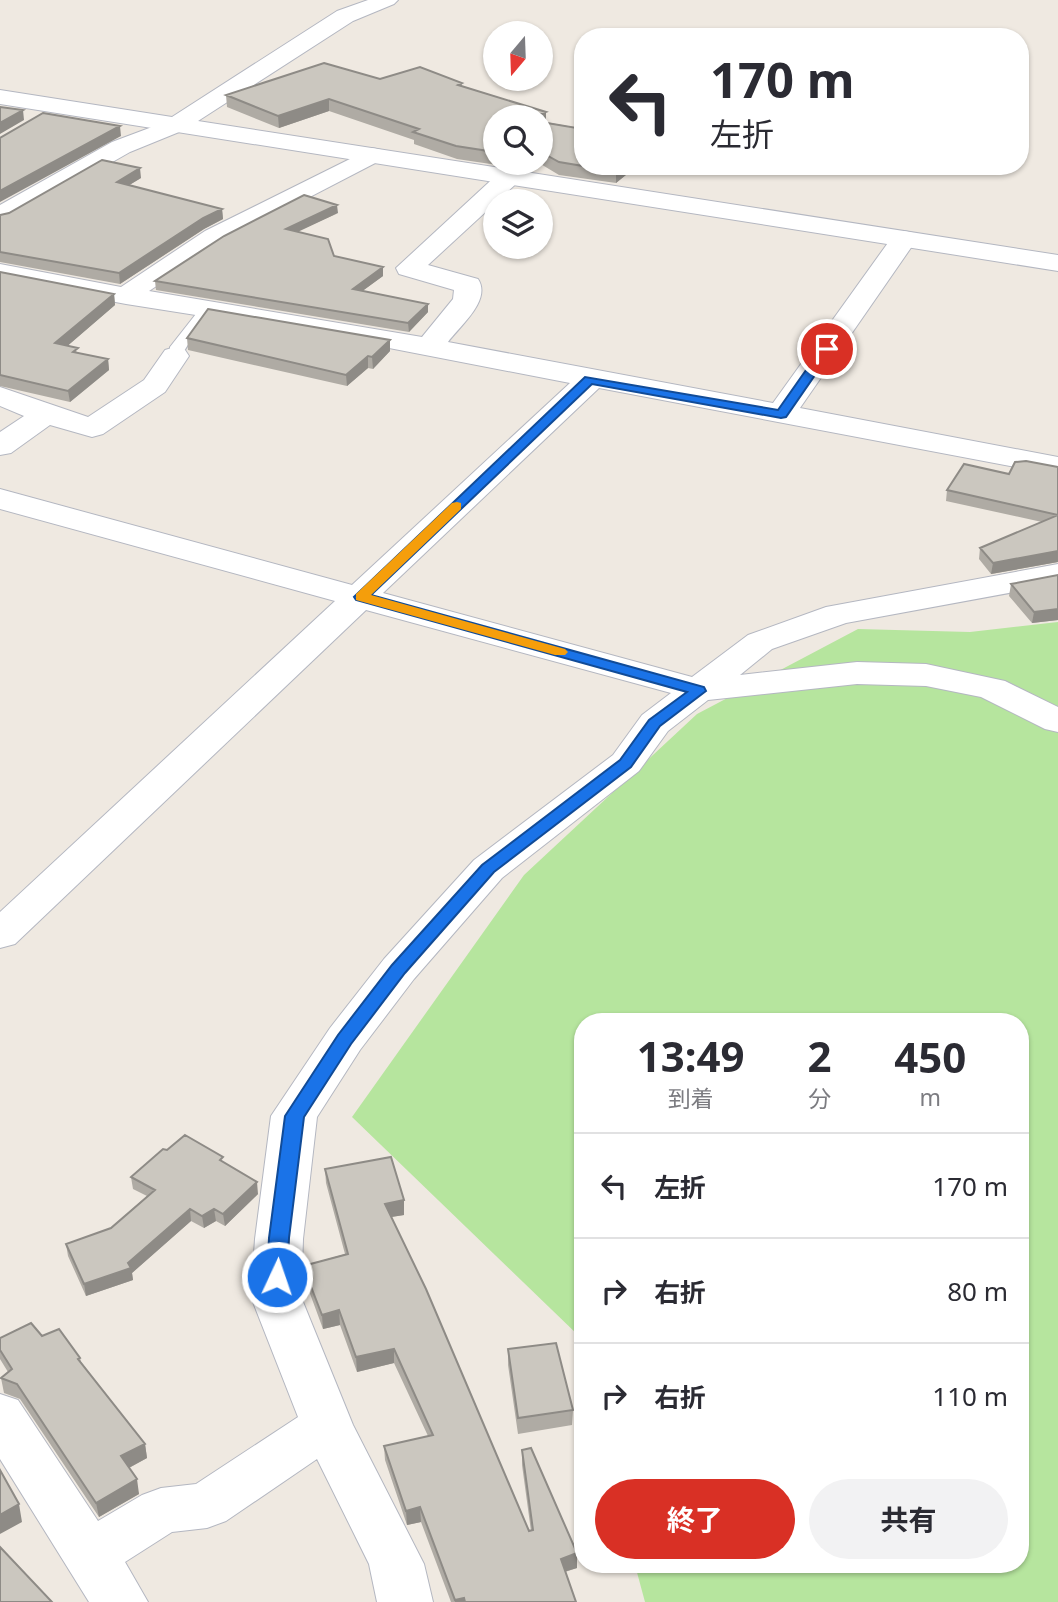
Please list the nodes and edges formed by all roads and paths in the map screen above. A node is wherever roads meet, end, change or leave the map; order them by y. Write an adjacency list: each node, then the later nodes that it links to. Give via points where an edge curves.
1 (387, 0): 3 (street, via 345,16)
2 (0, 97): 3 (street, via 51,112)
3 (176, 125): 4 (street); 6 (street, via 121,147)
4 (372, 155): 5 (street); 10 (street, via 230,226)
5 (509, 177): 7 (street); 12 (street, via 409,268 468,285 467,300)
6 (0, 216)
7 (904, 239): 8 (street); 17 (street)
8 (1058, 263)
9 (0, 272): 10 (street)
10 (126, 296): 11 (street)
11 (208, 308): 12 (street); 13 (lane)
12 (428, 348): 14 (street)
13 (175, 356): 16 (street, via 155,386 92,428)
14 (590, 380): 17 (street); 22 (street)
15 (0, 396): 16 (street)
16 (46, 414): 18 (street)
17 (781, 414): 19 (street)
18 (0, 446)
19 (1058, 466)
20 (0, 499): 22 (street)
21 (1058, 574): 23 (street, via 838,614 760,642)
22 (361, 597): 23 (street); 25 (street)
23 (699, 691): 24 (street, via 857,673 926,675 992,689); 27 (street, via 655,723 626,763 488,869 398,969 294,1116 276,1297)
24 (1058, 721)
25 (0, 935)
26 (0, 1415): 28 (street)
27 (327, 1424): 28 (street, via 207,1505 161,1511); 30 (street, via 396,1564)
28 (89, 1555): 29 (street)
29 (120, 1602)
30 (405, 1602)

